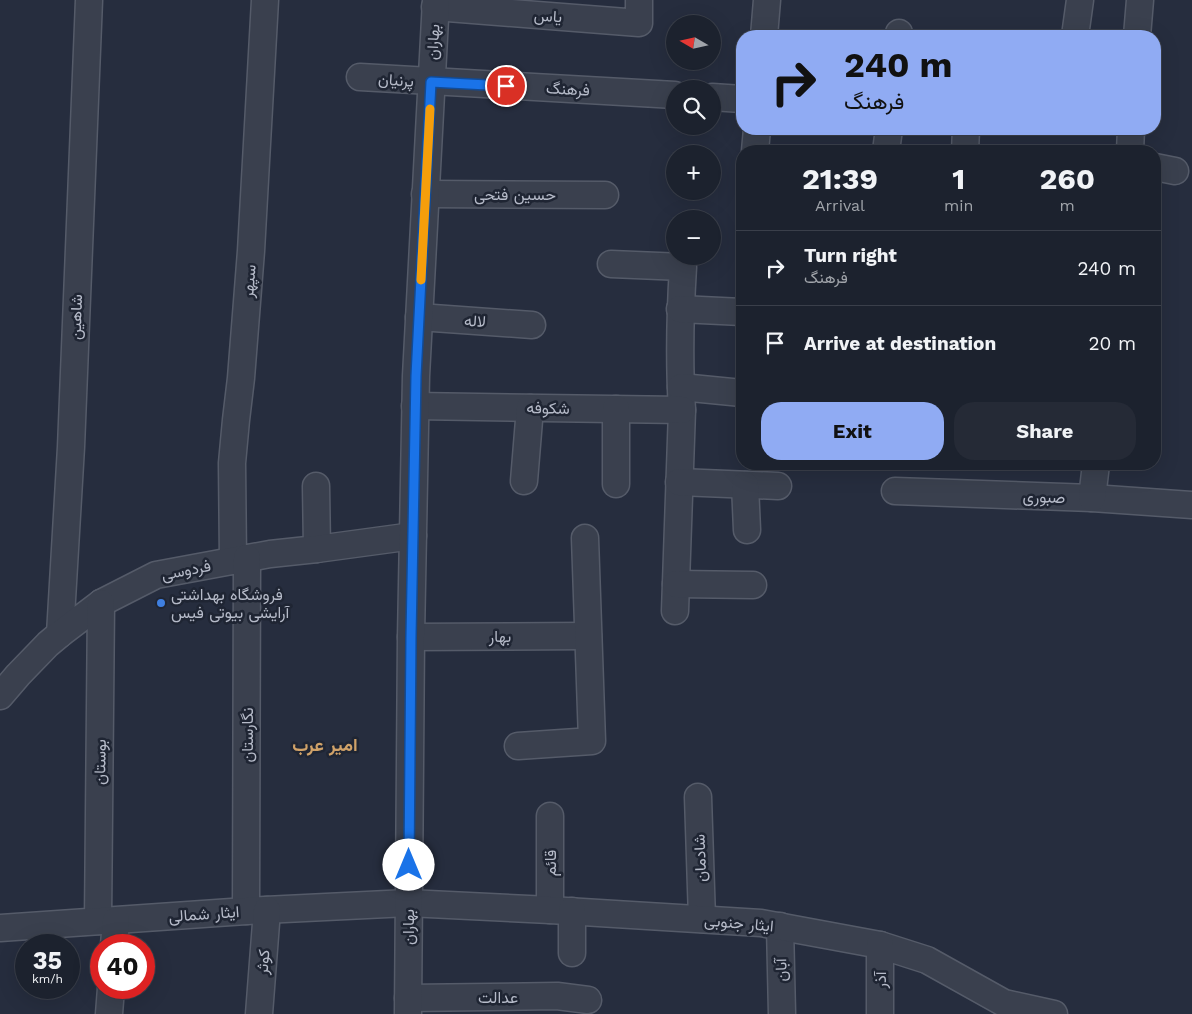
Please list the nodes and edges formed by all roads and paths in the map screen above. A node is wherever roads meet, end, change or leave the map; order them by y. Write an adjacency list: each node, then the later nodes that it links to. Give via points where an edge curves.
1 (89, 0): 47 (street, شاهین)
2 (265, 0): 42 (street, سپهر, via 251,251 232,463)
3 (639, 0): 7 (street, یاس, via 639,23)
4 (767, 0): 8 (street)
5 (1080, 0): 9 (street)
6 (1140, 0): 10 (street)
7 (436, 4): 12 (street, بهاران)
8 (764, 30)
9 (1076, 30)
10 (1138, 30)
11 (360, 77): 12 (street, پرنیان)
12 (431, 82): 13 (street, فرهنگ); 16 (street, بهاران)
13 (666, 95)
14 (721, 97): 15 (street)
15 (736, 98)
16 (425, 194): 17 (street, حسین فتحی); 21 (street, بهاران)
17 (606, 195)
18 (611, 264): 19 (street, via 683,267)
19 (680, 309): 20 (street); 24 (street)
20 (736, 312)
21 (419, 318): 22 (street, لاله); 25 (street, بهاران)
22 (532, 325)
23 (736, 394): 24 (street, شکوفه)
24 (681, 399): 27 (street, شکوفه); 30 (street)
25 (415, 406): 26 (street, شکوفه); 39 (street, بهاران)
26 (530, 408): 27 (street, شکوفه); 29 (street)
27 (616, 409): 31 (street)
28 (1095, 470): 36 (street)
29 (524, 480)
30 (679, 482): 32 (street); 43 (street)
31 (616, 484)
32 (744, 485): 34 (street); 38 (street)
33 (316, 486): 41 (street)
34 (778, 486)
35 (895, 491): 36 (street, صبوری)
36 (1092, 498): 37 (street, صبوری)
37 (1192, 505)
38 (747, 530)
39 (413, 536): 41 (street, فردوسی); 49 (street, بهاران)
40 (586, 538): 48 (street)
41 (317, 549): 42 (street, فردوسی)
42 (240, 560): 45 (street, فردوسی, via 156,575); 56 (street, نگارستان)
43 (676, 584): 44 (street); 46 (street)
44 (753, 585)
45 (101, 603): 47 (street, فردوسی); 60 (street, بوستان)
46 (675, 611)
47 (60, 634): 50 (street, فردوسی)
48 (588, 636): 49 (street, بهار); 51 (street, via 592,741)
49 (411, 637): 54 (street, بهاران)
50 (0, 696)
51 (518, 746)
52 (698, 797): 57 (street, شادمان)
53 (550, 816): 55 (street, قائم)
54 (408, 903): 55 (street, ایثار جنوبی); 56 (street, ایثار شمالی); 65 (street, بهاران)
55 (561, 910): 57 (street, ایثار جنوبی); 62 (street, قائم)
56 (257, 911): 60 (street, ایثار شمالی); 68 (street, کوثر)
57 (702, 919): 58 (street, ایثار جنوبی)
58 (780, 926): 61 (street, ایثار جنوبی); 69 (street, آبان)
59 (0, 928): 60 (street, ایثار شمالی)
60 (110, 929)
61 (880, 946): 66 (street, ایثار جنوبی, via 927,960 1004,1003); 70 (street, آذر)
62 (572, 953)
63 (110, 999): 67 (street)
64 (588, 1000): 65 (street, عدالت, via 557,996)
65 (408, 1006)
66 (1040, 1013)
67 (109, 1014)
68 (259, 1014)
69 (782, 1014)
70 (880, 1014)

